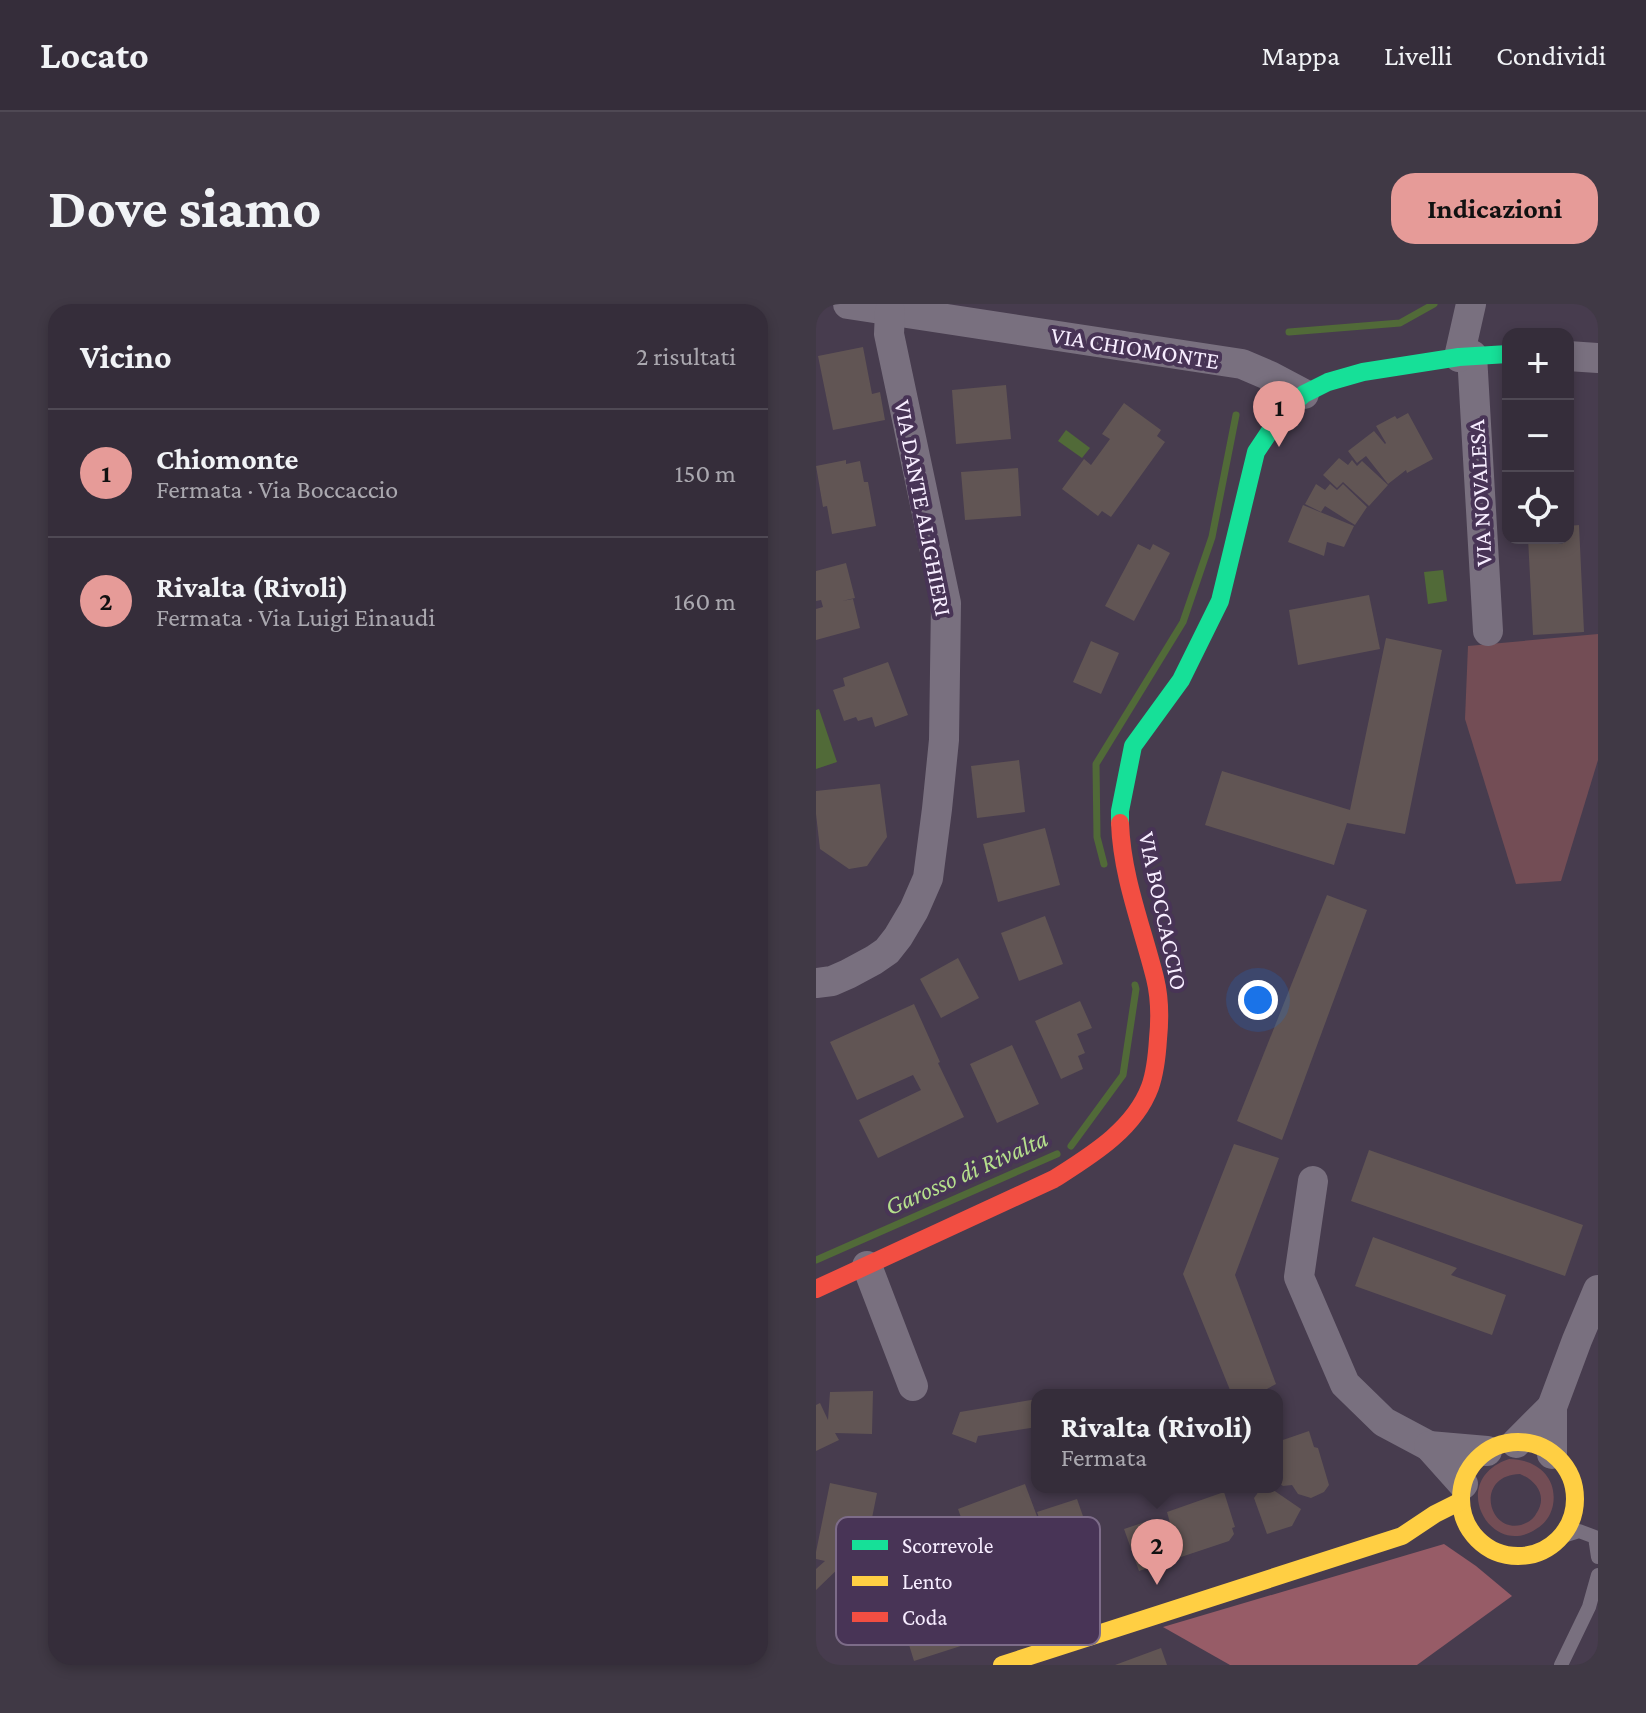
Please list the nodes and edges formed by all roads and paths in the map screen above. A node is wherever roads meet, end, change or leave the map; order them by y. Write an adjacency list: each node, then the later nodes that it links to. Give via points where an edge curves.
1 (848, 304): 3 (street, VIA CHIOMONTE)
2 (1471, 304): 5 (street, VIA NOVALESA)
3 (890, 311): 8 (street, VIA CHIOMONTE, via 1242,364); 10 (street, VIA DANTE ALIGHIERI, via 889,334 946,603 937,809 928,878 898,937 861,967)
4 (1502, 354): 5 (street)
5 (1466, 356): 8 (street, via 1363,372); 9 (street, VIA NOVALESA)
6 (1574, 356): 7 (street)
7 (1598, 358)
8 (1304, 394): 12 (street, VIA BOCCACCIO, via 1282,413 1256,452 1220,601 1181,680 1133,746 1120,811 1121,842 1156,982 1160,1016 1150,1087 1114,1137 1054,1179)
9 (1488, 631)
10 (816, 983)
11 (1313, 1181): 18 (street, via 1299,1277 1345,1384 1384,1422)
12 (867, 1266): 13 (street, VIA BOCCACCIO); 15 (street)
13 (816, 1289)
14 (1598, 1290): 16 (street)
15 (913, 1386)
16 (1552, 1407): 17 (street); 20 (street)
17 (1516, 1443): 19 (street); 20 (street, via 1532,1443)
18 (1429, 1446): 19 (street); 22 (street)
19 (1487, 1451): 22 (street, via 1470,1468)
20 (1555, 1456): 21 (street); 25 (street, via 1581,1498)
21 (1585, 1460)
22 (1462, 1492): 24 (street); 25 (street, via 1465,1533 1500,1553 1534,1554)
23 (1429, 1535): 24 (street)
24 (1402, 1536): 28 (street)
25 (1563, 1536): 26 (lane, via 1579,1531 1595,1537)
26 (1598, 1557)
27 (1598, 1575): 31 (lane)
28 (1100, 1633)
29 (1064, 1645): 30 (street)
30 (1002, 1665)
31 (1561, 1665)

